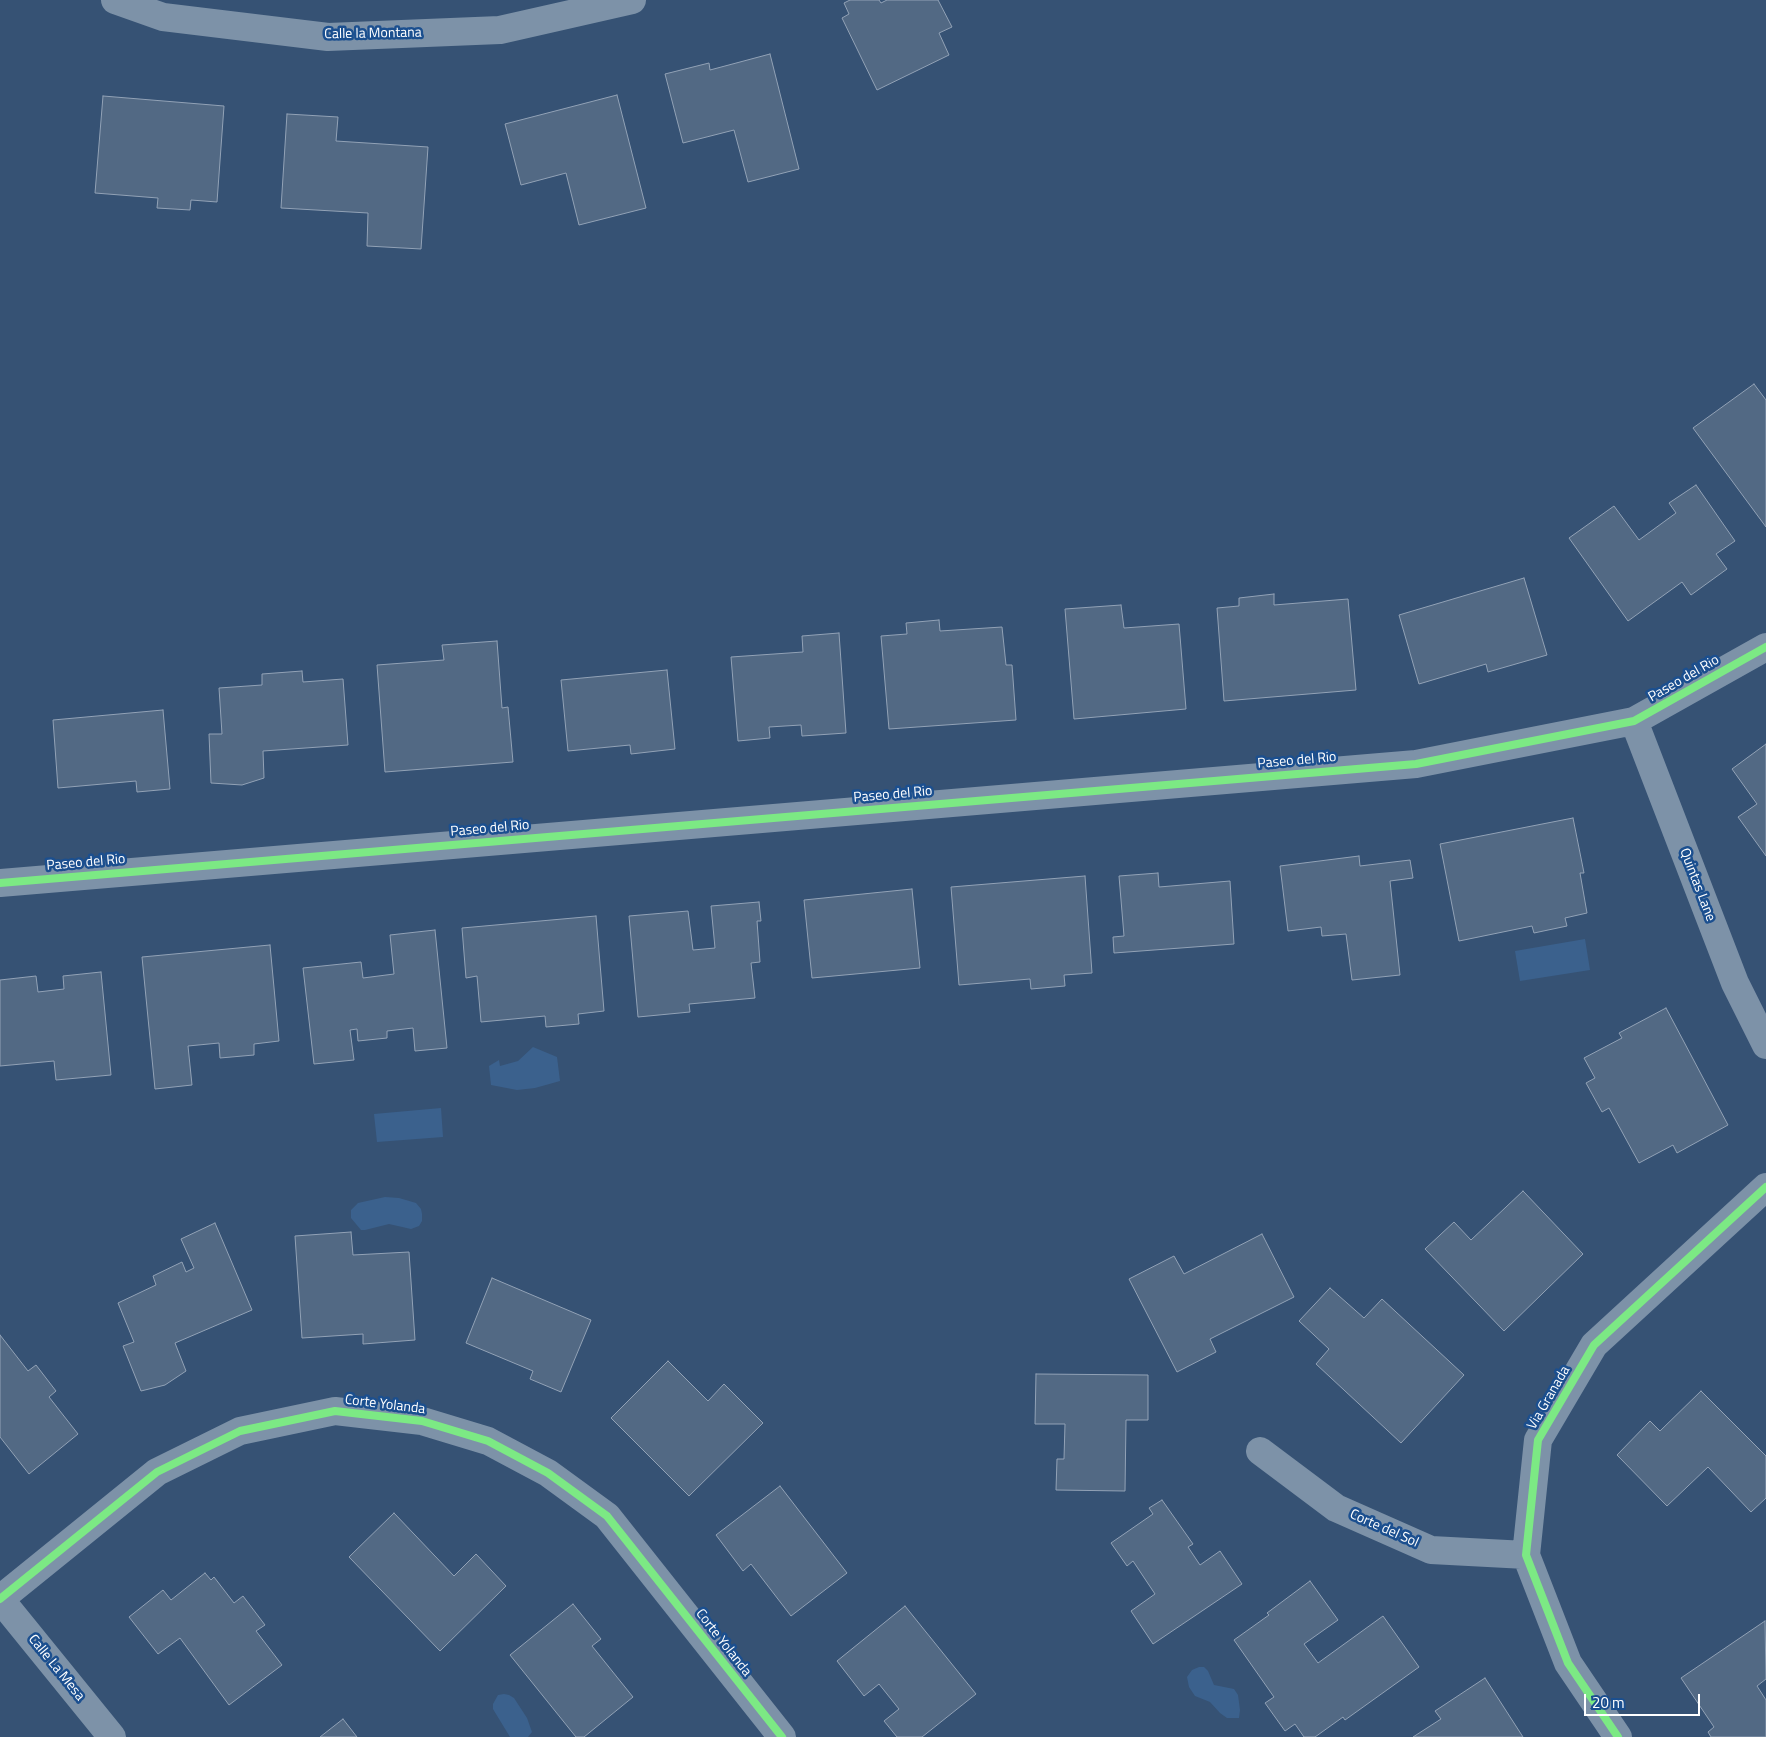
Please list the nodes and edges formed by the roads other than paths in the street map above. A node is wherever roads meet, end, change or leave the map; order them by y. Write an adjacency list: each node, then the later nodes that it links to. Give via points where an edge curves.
1 (115, 0): 2 (street, Calle la Montana, via 163,17 328,37 500,30)
2 (632, 0)
3 (1766, 647): 4 (street, Paseo del Rio)
4 (1634, 721): 5 (street, Paseo del Rio, via 1416,764); 6 (street, Quintas Lane, via 1735,983)
5 (0, 883)
6 (1766, 1045)
7 (1766, 1187): 9 (street, Via Granada, via 1594,1345 1538,1440)
8 (1260, 1451): 9 (street, Corte del Sol, via 1336,1508 1431,1550)
9 (1526, 1555): 13 (street, Via Granada, via 1568,1663)
10 (0, 1599): 11 (street, Calle La Mesa); 12 (street, Corte Yolanda, via 157,1472 240,1431 335,1411 422,1421 488,1441 548,1473 606,1516)
11 (112, 1737)
12 (782, 1737)
13 (1618, 1737)

